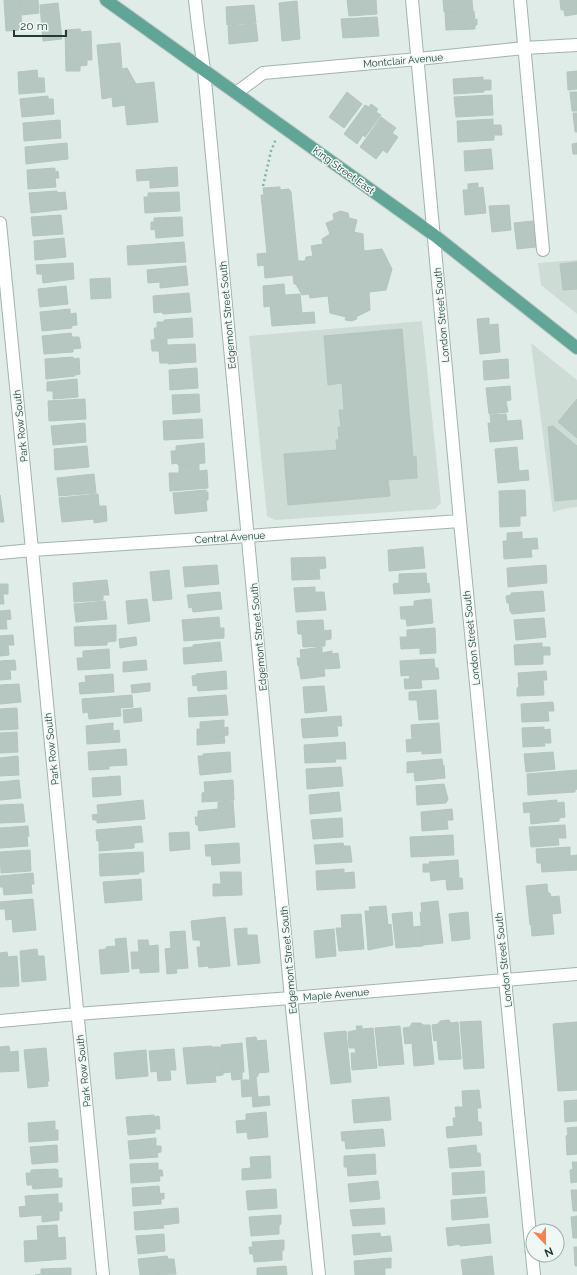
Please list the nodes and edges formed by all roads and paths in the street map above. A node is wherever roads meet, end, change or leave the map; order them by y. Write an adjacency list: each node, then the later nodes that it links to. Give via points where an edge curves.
1 (106, 0): 8 (main road, King Street East)
2 (195, 0): 8 (street, Edgemont Street South)
3 (412, 0): 7 (street, London Street South)
4 (520, 0): 6 (street)
5 (577, 44): 6 (street, Montclair Avenue)
6 (524, 48): 7 (street, Montclair Avenue); 14 (street)
7 (418, 59): 9 (street, Montclair Avenue, via 263,73); 13 (street, London Street South)
8 (204, 70): 9 (main road, King Street East); 17 (street, Edgemont Street South)
9 (236, 93): 10 (main road, King Street East)
10 (282, 125): 11 (path, via 271,150); 13 (main road, King Street East)
11 (262, 186)
12 (0, 223): 18 (street, Park Row South)
13 (434, 235): 15 (main road, King Street East); 16 (street, London Street South)
14 (544, 250)
15 (577, 348)
16 (460, 521): 17 (street, Central Avenue); 21 (street, London Street South)
17 (248, 536): 18 (street, Central Avenue); 22 (street, Edgemont Street South)
18 (32, 550): 19 (street, Central Avenue); 23 (street, Park Row South)
19 (0, 553)
20 (577, 974): 21 (street, Maple Avenue)
21 (504, 980): 22 (street, Maple Avenue); 27 (street, London Street South)
22 (291, 998): 23 (street, Maple Avenue); 26 (street, Edgemont Street South)
23 (77, 1014): 24 (street, Maple Avenue); 25 (street, Park Row South)
24 (0, 1021)
25 (103, 1275)
26 (318, 1275)
27 (534, 1275)

